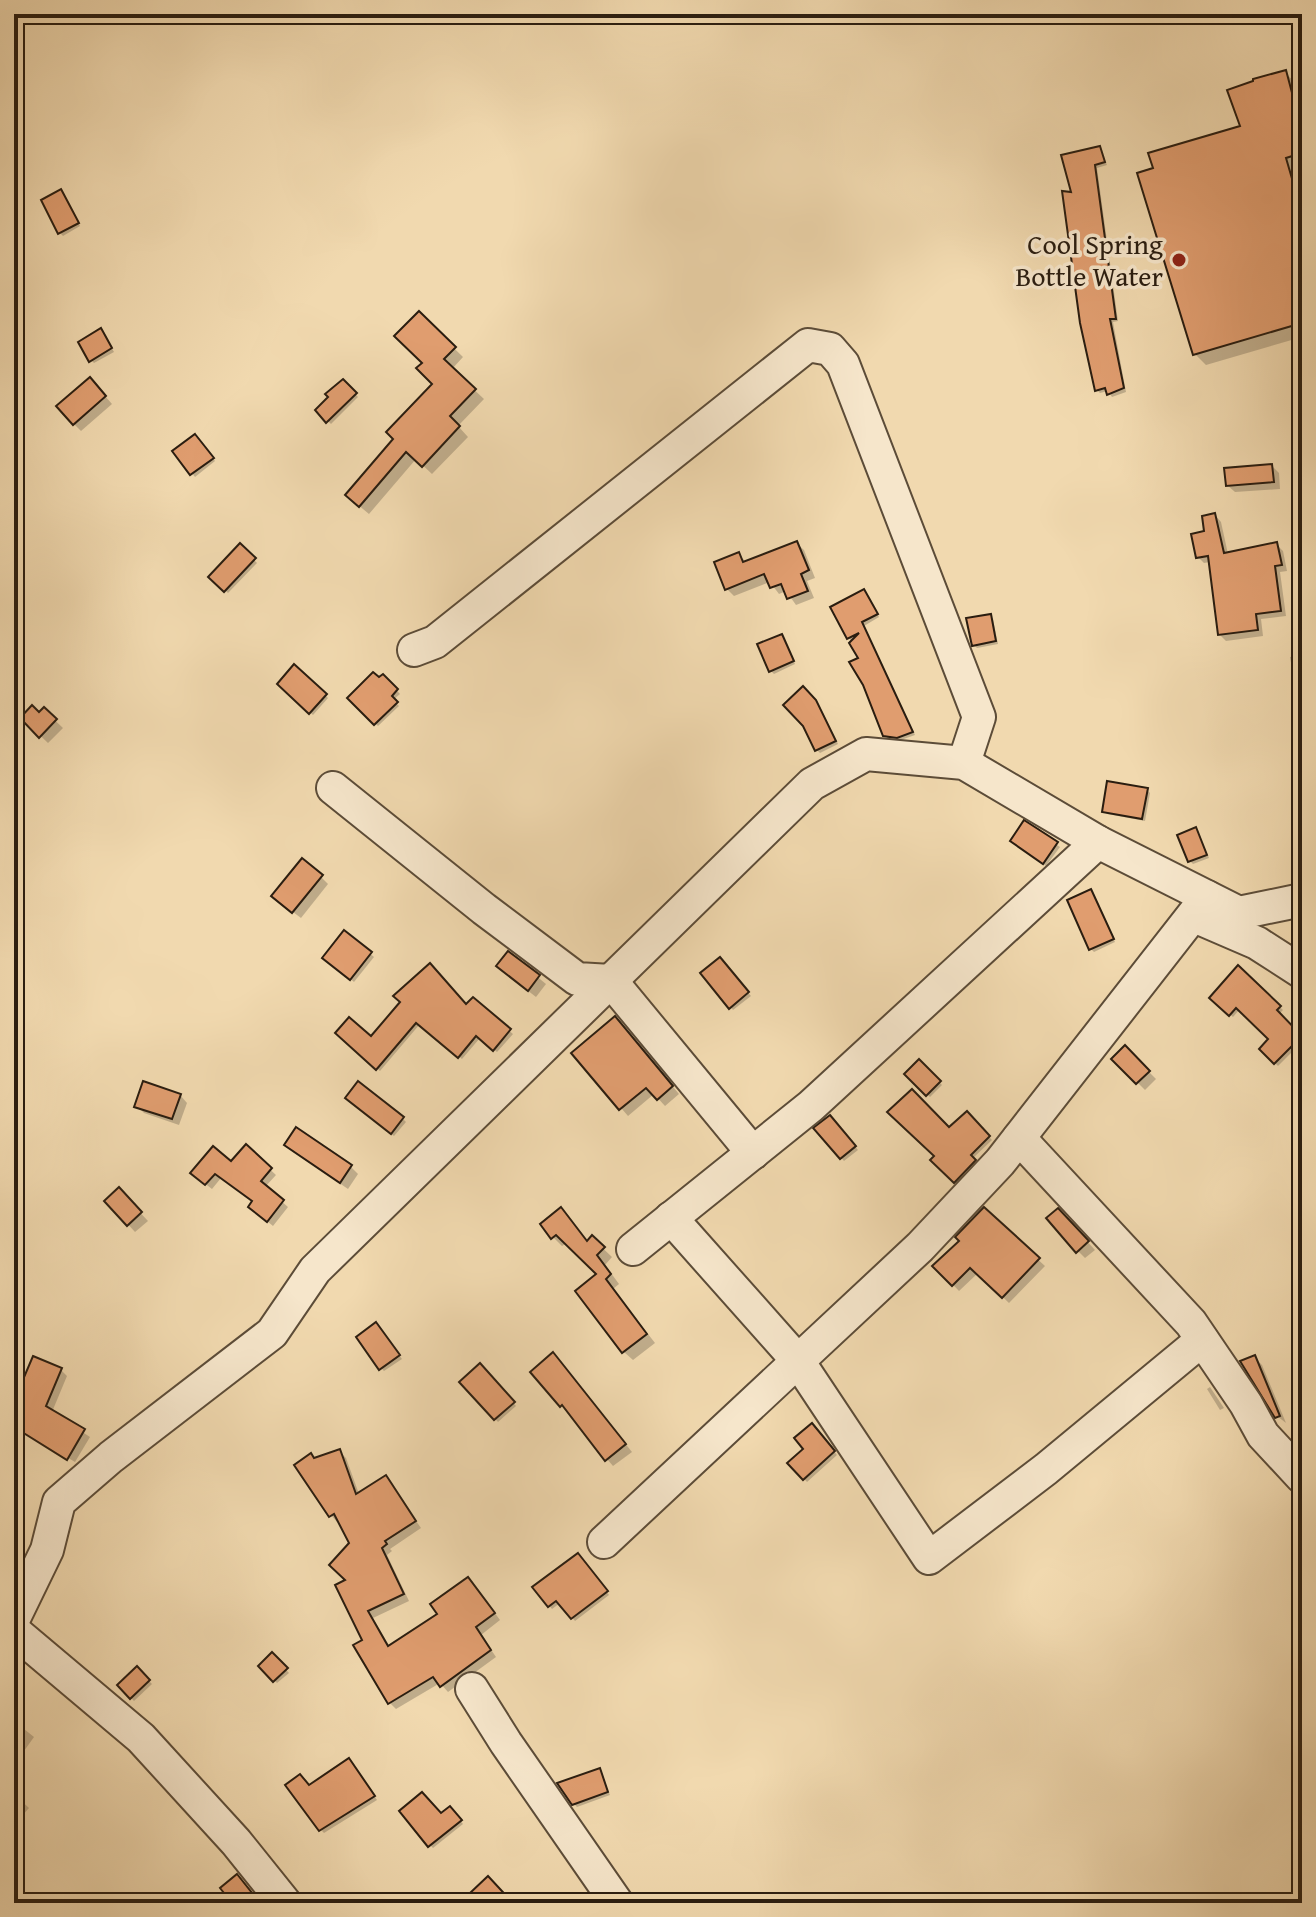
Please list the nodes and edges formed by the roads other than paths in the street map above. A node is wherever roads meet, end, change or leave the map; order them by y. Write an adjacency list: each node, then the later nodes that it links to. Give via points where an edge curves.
1 (414, 650): 2 (street, via 435,642 808,345 830,349 843,364 979,717)
2 (964, 763): 4 (street); 8 (street, via 866,754 812,784)
3 (333, 788): 8 (street, via 577,979)
4 (1098, 842): 6 (street); 10 (street)
5 (1302, 900): 6 (street, via 1239,913)
6 (1200, 906): 7 (street); 9 (street)
7 (1302, 972)
8 (611, 981): 10 (street); 17 (street, via 315,1270 272,1333 59,1502 47,1550)
9 (1019, 1138): 13 (street); 14 (street, via 920,1247)
10 (753, 1153): 11 (street)
11 (671, 1218): 12 (street); 14 (street)
12 (633, 1249)
13 (1202, 1340): 14 (street, via 929,1558); 15 (street, via 1263,1435)
14 (798, 1361): 16 (street)
15 (1302, 1477)
16 (604, 1542)
17 (14, 1618)
18 (14, 1631): 20 (street, via 141,1738)
19 (472, 1689): 21 (street)
20 (285, 1903)
21 (617, 1903)

